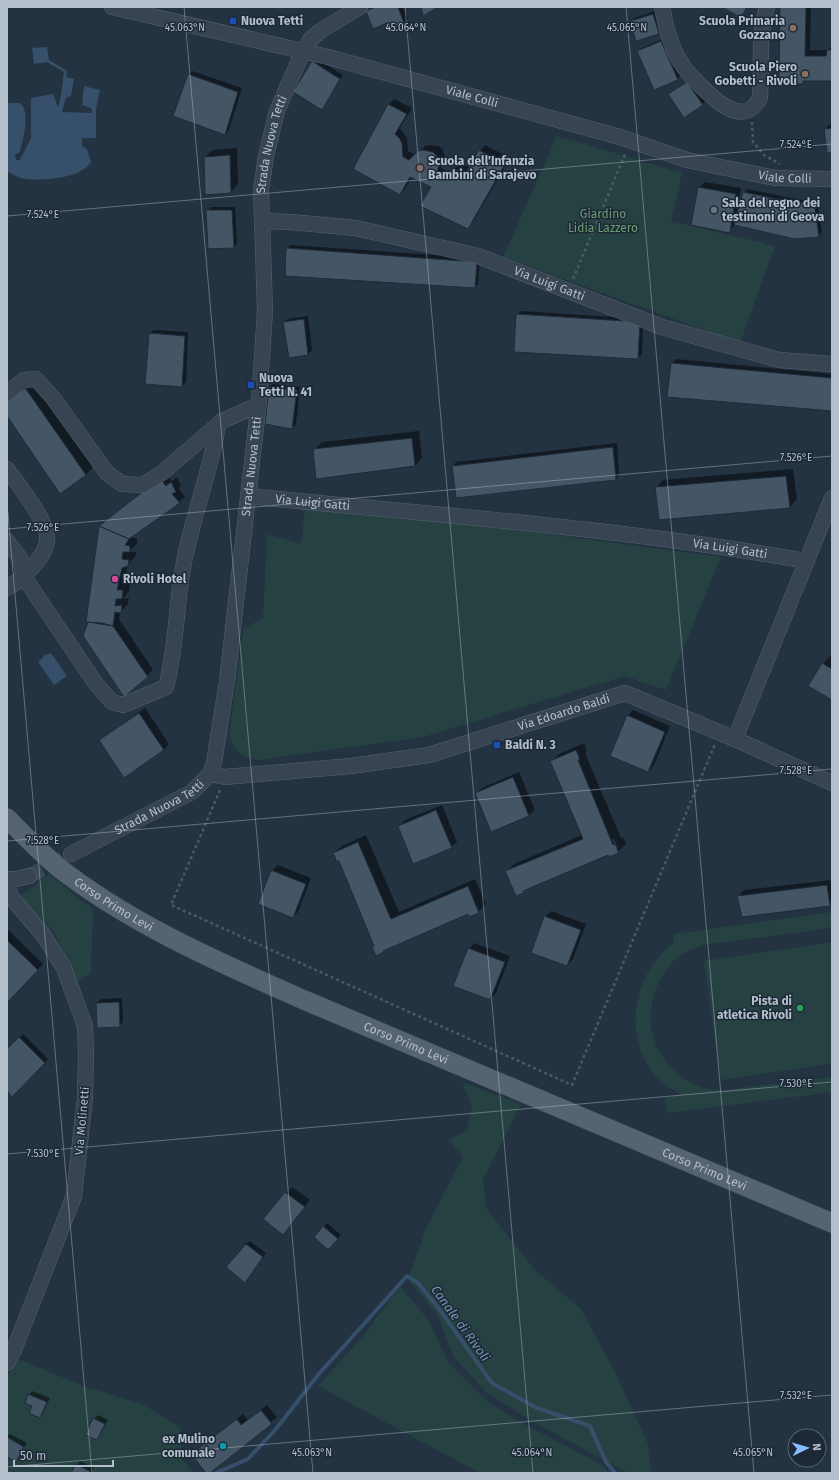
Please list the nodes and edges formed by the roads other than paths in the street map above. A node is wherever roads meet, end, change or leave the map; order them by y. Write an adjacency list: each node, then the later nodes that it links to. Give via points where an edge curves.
1 (112, 7): 5 (street, Viale Colli)
2 (360, 7): 5 (street, Strada Nuova Tetti, via 320,31)
3 (662, 7): 4 (street, via 665,24 679,59 689,74 721,103 734,111 743,112 757,104 760,97 760,49 763,22)
4 (768, 7)
5 (303, 51): 6 (street, Viale Colli, via 631,141 687,160 775,178); 7 (street, Strada Nuova Tetti, via 277,110 270,133 262,179)
6 (832, 179)
7 (262, 222): 8 (street, Via Luigi Gatti, via 356,228 478,256 662,327 779,360); 10 (street, Strada Nuova Tetti, via 265,312)
8 (832, 364)
9 (7, 393): 11 (street, via 24,380 36,379 53,398 107,473 122,484 142,485 162,473)
10 (258, 405): 11 (street); 13 (street, Strada Nuova Tetti)
11 (218, 425): 18 (street, via 212,458 182,572 172,665 166,687 123,705 112,702 96,684)
12 (7, 469): 18 (street, via 46,525 47,541 39,560)
13 (248, 496): 17 (street, Via Luigi Gatti, via 673,541); 21 (street, Strada Nuova Tetti, via 224,709)
14 (832, 498): 15 (street)
15 (827, 526): 17 (street)
16 (7, 541): 18 (street, via 20,558)
17 (806, 561): 20 (street)
18 (24, 577): 19 (street)
19 (7, 588)
20 (735, 739): 21 (street, Via Edoardo Baldi, via 625,693 429,755 351,766 225,777); 22 (street, Via Edoardo Baldi)
21 (210, 774): 24 (street, Strada Nuova Tetti, via 202,784 180,798)
22 (832, 783)
23 (7, 818): 28 (main road, Corso Primo Levi, via 42,853 94,893 200,953)
24 (71, 854)
25 (29, 876): 26 (street)
26 (7, 879)
27 (7, 887): 29 (street, Via Molinetti, via 12,898 44,936 64,968 85,1026 86,1098 74,1196)
28 (832, 1223)
29 (7, 1363)

